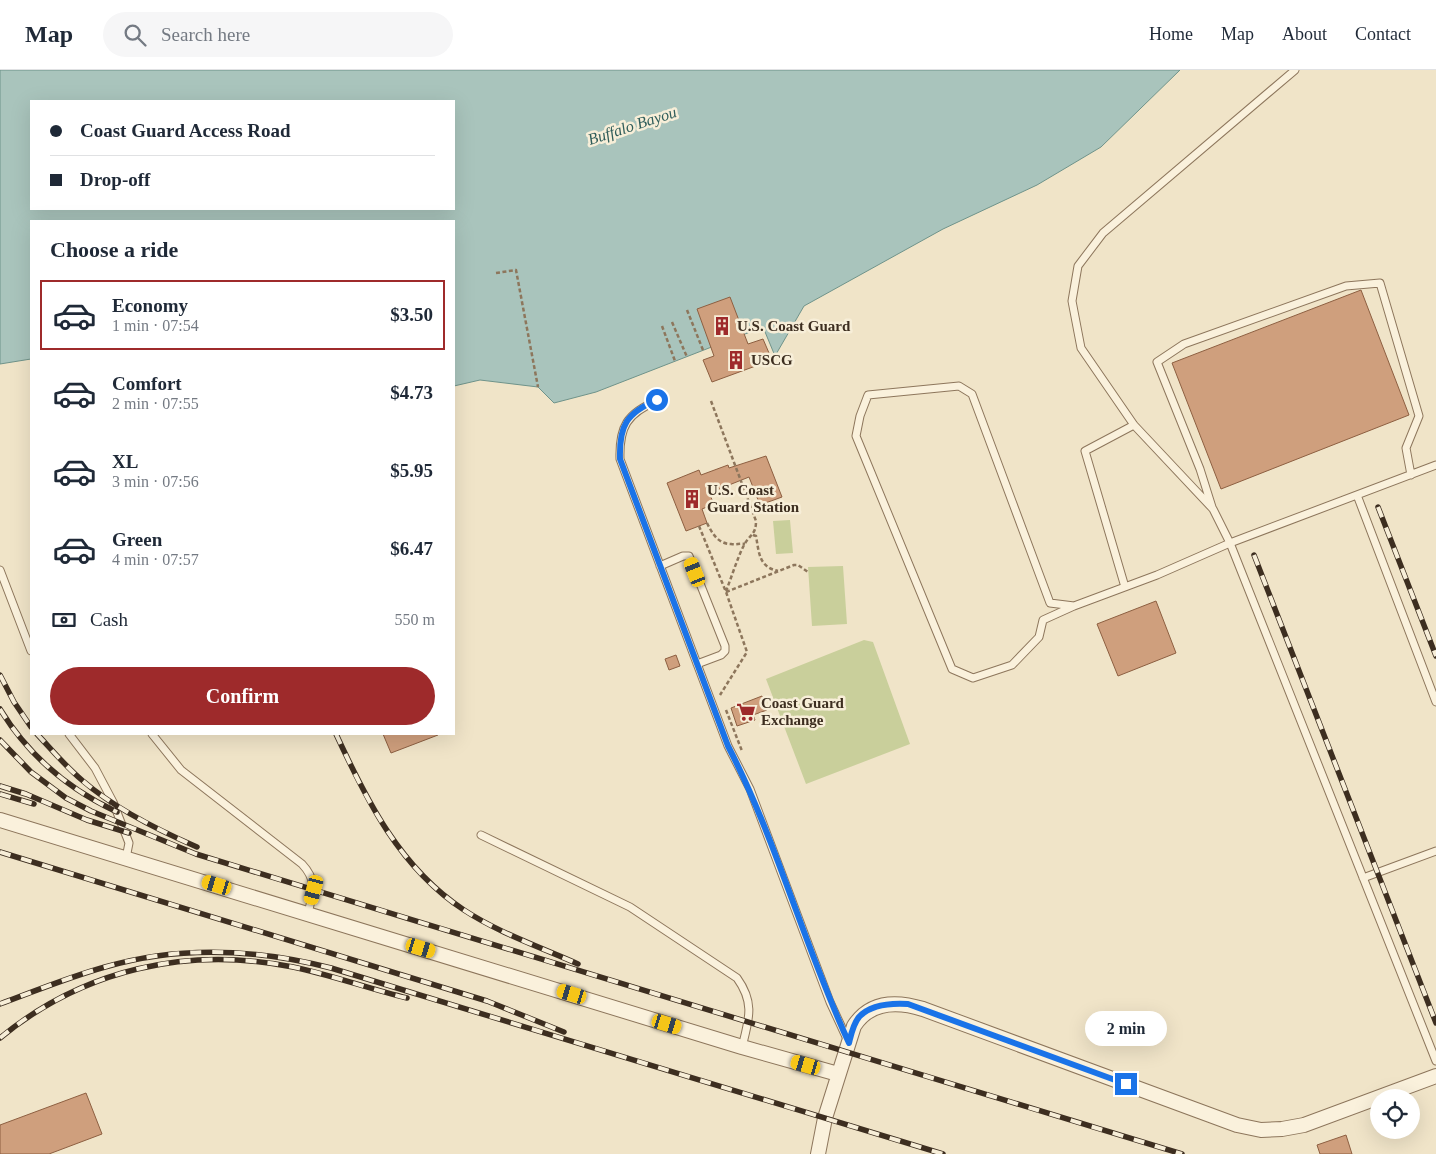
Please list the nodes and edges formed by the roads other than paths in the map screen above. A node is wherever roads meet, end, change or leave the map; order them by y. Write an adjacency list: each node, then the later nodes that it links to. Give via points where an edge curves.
1 (1295, 70): 3 (lane, via 1103,233 1078,266 1072,301 1081,348)
2 (657, 400): 9 (lane, via 641,407 625,423 620,459)
3 (1134, 425): 7 (lane); 11 (lane, via 1085,451)
4 (1436, 465): 5 (lane)
5 (1411, 475): 6 (lane); 7 (lane, via 1406,448 1419,416 1380,283 1346,286 1184,344 1157,362)
6 (1357, 495): 8 (lane); 15 (lane)
7 (1213, 509): 8 (lane)
8 (1230, 543): 11 (lane); 22 (lane)
9 (660, 566): 14 (lane); 14 (lane, via 689,556 725,646 721,655)
10 (0, 570): 13 (lane)
11 (1125, 587): 12 (lane)
12 (1074, 606): 12 (lane, via 1043,620 1039,637 1012,665 973,678 952,669 856,436 868,395 959,386 972,394 1050,603)
13 (30, 648)
14 (697, 664): 24 (lane, via 728,746 750,789 830,1002)
15 (1436, 702)
16 (71, 735): 21 (lane, via 95,768 113,802 129,843)
17 (153, 735): 23 (lane, via 181,770 302,864 309,873 314,890)
18 (0, 820): 21 (street)
19 (481, 835): 25 (lane, via 630,907 737,978 745,989 750,1006)
20 (1436, 851): 22 (lane)
21 (126, 858): 23 (street)
22 (1363, 878): 26 (lane)
23 (308, 913): 25 (street)
24 (849, 1043): 27 (street); 28 (street, via 854,1026 868,1011 894,1003 908,1004 1237,1125 1261,1130 1304,1125)
25 (742, 1047): 27 (street)
26 (1436, 1061)
27 (838, 1074): 29 (street)
28 (1436, 1076)
29 (818, 1154)

